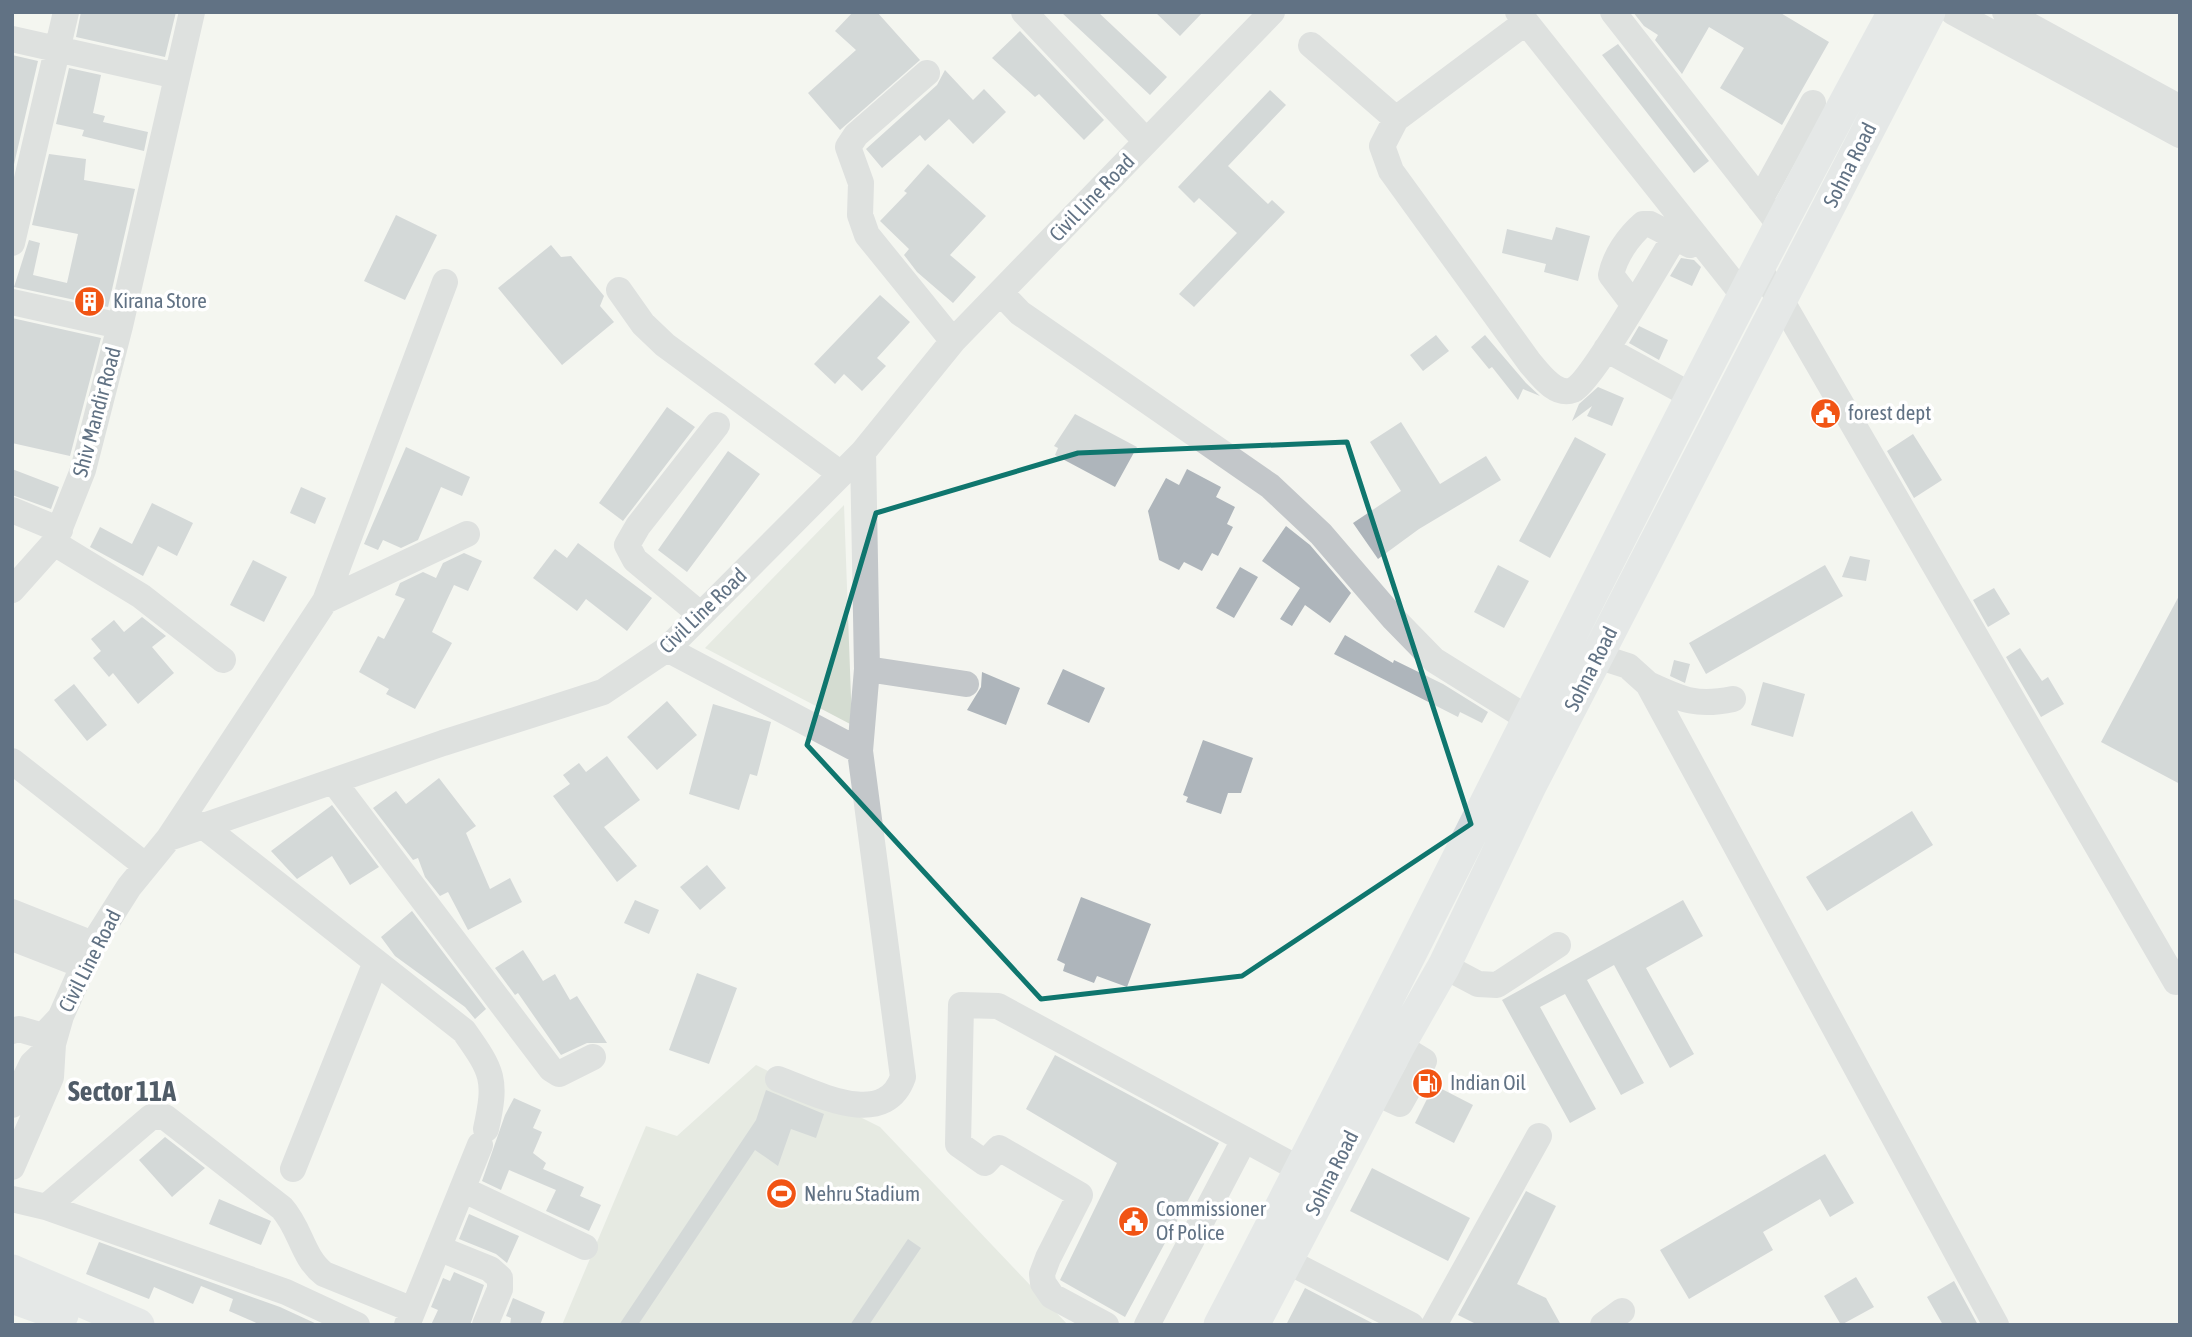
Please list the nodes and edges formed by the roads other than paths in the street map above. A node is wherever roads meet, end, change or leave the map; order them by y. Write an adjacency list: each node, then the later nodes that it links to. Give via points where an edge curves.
1 (66, 12): 13 (street)
2 (192, 12): 15 (street, Shiv Mandir Road)
3 (1024, 12): 20 (street)
4 (1272, 12): 20 (street, Civil Line Road)
5 (1613, 12): 21 (street)
6 (1894, 12): 21 (main road, Sohna Road)
7 (1928, 12): 29 (main road, Sohna Road)
8 (1952, 12): 19 (street)
9 (2005, 12): 17 (street)
10 (1522, 17): 18 (street); 24 (street)
11 (12, 38): 13 (street)
12 (1311, 45): 18 (street)
13 (57, 47): 15 (street); 23 (street)
14 (928, 74): 33 (street, via 848,147 861,183 860,215 867,235)
15 (177, 76): 32 (street, Shiv Mandir Road)
16 (1814, 103): 21 (street)
17 (2180, 108)
18 (1396, 119): 34 (street, via 1382,146 1391,171 1543,377 1562,391 1573,390)
19 (2180, 135)
20 (1146, 141): 28 (street, Civil Line Road)
21 (1770, 212): 25 (main road, Sohna Road)
22 (1675, 237): 24 (street); 31 (street); 31 (street, via 1643,224 1628,240 1611,275)
23 (12, 243)
24 (1711, 255): 25 (street)
25 (1750, 281): 29 (street); 35 (main road, Sohna Road)
26 (445, 282): 43 (street)
27 (619, 290): 38 (street, via 665,345)
28 (1001, 293): 33 (street, Civil Line Road); 52 (street, via 1020,313 1270,486 1321,534 1434,660)
29 (1781, 300): 46 (main road, Sohna Road); 65 (street)
30 (12, 302): 32 (street)
31 (1633, 304): 34 (street)
32 (120, 326): 41 (street, Shiv Mandir Road, via 83,470)
33 (953, 341): 37 (street, Civil Line Road)
34 (1606, 349): 35 (street)
35 (1692, 396): 52 (main road, Sohna Road)
36 (717, 425): 44 (street, via 627,545 635,560)
37 (863, 452): 38 (street, Civil Line Road); 48 (street)
38 (841, 474): 44 (street, Civil Line Road)
39 (12, 510): 41 (street)
40 (467, 534): 43 (street)
41 (57, 537): 42 (street, Shiv Mandir Road); 47 (street)
42 (12, 590)
43 (324, 601): 57 (street)
44 (701, 615): 45 (street, Civil Line Road)
45 (667, 649): 53 (street); 55 (street, Civil Line Road, via 603,692)
46 (1597, 656): 50 (street, via 1628,666); 64 (main road, Sohna Road)
47 (223, 660)
48 (867, 669): 49 (street); 53 (street)
49 (966, 684)
50 (1648, 684): 51 (street, via 1692,703); 98 (street)
51 (1733, 699)
52 (1527, 718): 68 (main road, Sohna Road)
53 (860, 751): 71 (street, via 903,1077 890,1097 872,1106 855,1107)
54 (12, 761): 58 (street)
55 (334, 782): 56 (street, Civil Line Road); 70 (street, via 551,1069 559,1074)
56 (202, 825): 57 (street, Civil Line Road); 63 (street)
57 (169, 838): 58 (street, Civil Line Road)
58 (146, 866): 62 (street, Civil Line Road)
59 (12, 912): 62 (street)
60 (12, 938): 62 (street)
61 (1558, 945): 64 (street, via 1497,985 1478,984)
62 (89, 955): 66 (street, Civil Line Road)
63 (376, 962): 77 (street); 79 (street, via 464,1031 491,1075 494,1093 483,1137)
64 (1444, 966): 68 (main road, Sohna Road)
65 (2176, 982)
66 (61, 1016): 67 (street, via 43,1036); 69 (street, Civil Line Road)
67 (12, 1031)
68 (1386, 1038): 72 (main road, Sohna Road); 72 (street, via 1424,1061 1400,1104)
69 (53, 1044): 73 (street, via 32,1064); 76 (street, Civil Line Road, via 51,1077)
70 (593, 1056)
71 (778, 1079)
72 (1361, 1086): 78 (main road, Sohna Road); 84 (main road, Sohna Road)
73 (12, 1105)
74 (1539, 1136): 97 (street)
75 (1244, 1140): 78 (street); 92 (street, via 998,1006 961,1005 958,1144 985,1163 999,1149 1080,1195 1048,1258 1043,1283 1052,1296); 93 (street)
76 (12, 1167)
77 (293, 1169)
78 (1301, 1170): 94 (main road, Sohna Road)
79 (462, 1189): 82 (street); 83 (street)
80 (12, 1199): 81 (street)
81 (46, 1207): 87 (street, via 151,1117 164,1117 282,1208 314,1266); 90 (street, via 286,1293)
82 (585, 1247)
83 (438, 1248): 87 (street); 91 (street, via 491,1269 499,1278 500,1289)
84 (1287, 1261): 95 (main road, Sohna Road); 96 (street)
85 (12, 1270): 89 (main road)
86 (12, 1297): 88 (main road)
87 (410, 1317)
88 (87, 1325)
89 (138, 1325)
90 (357, 1325)
91 (485, 1325)
92 (1106, 1325)
93 (1147, 1325)
94 (1220, 1325)
95 (1253, 1325)
96 (1411, 1325)
97 (1434, 1325)
98 (1996, 1325)

